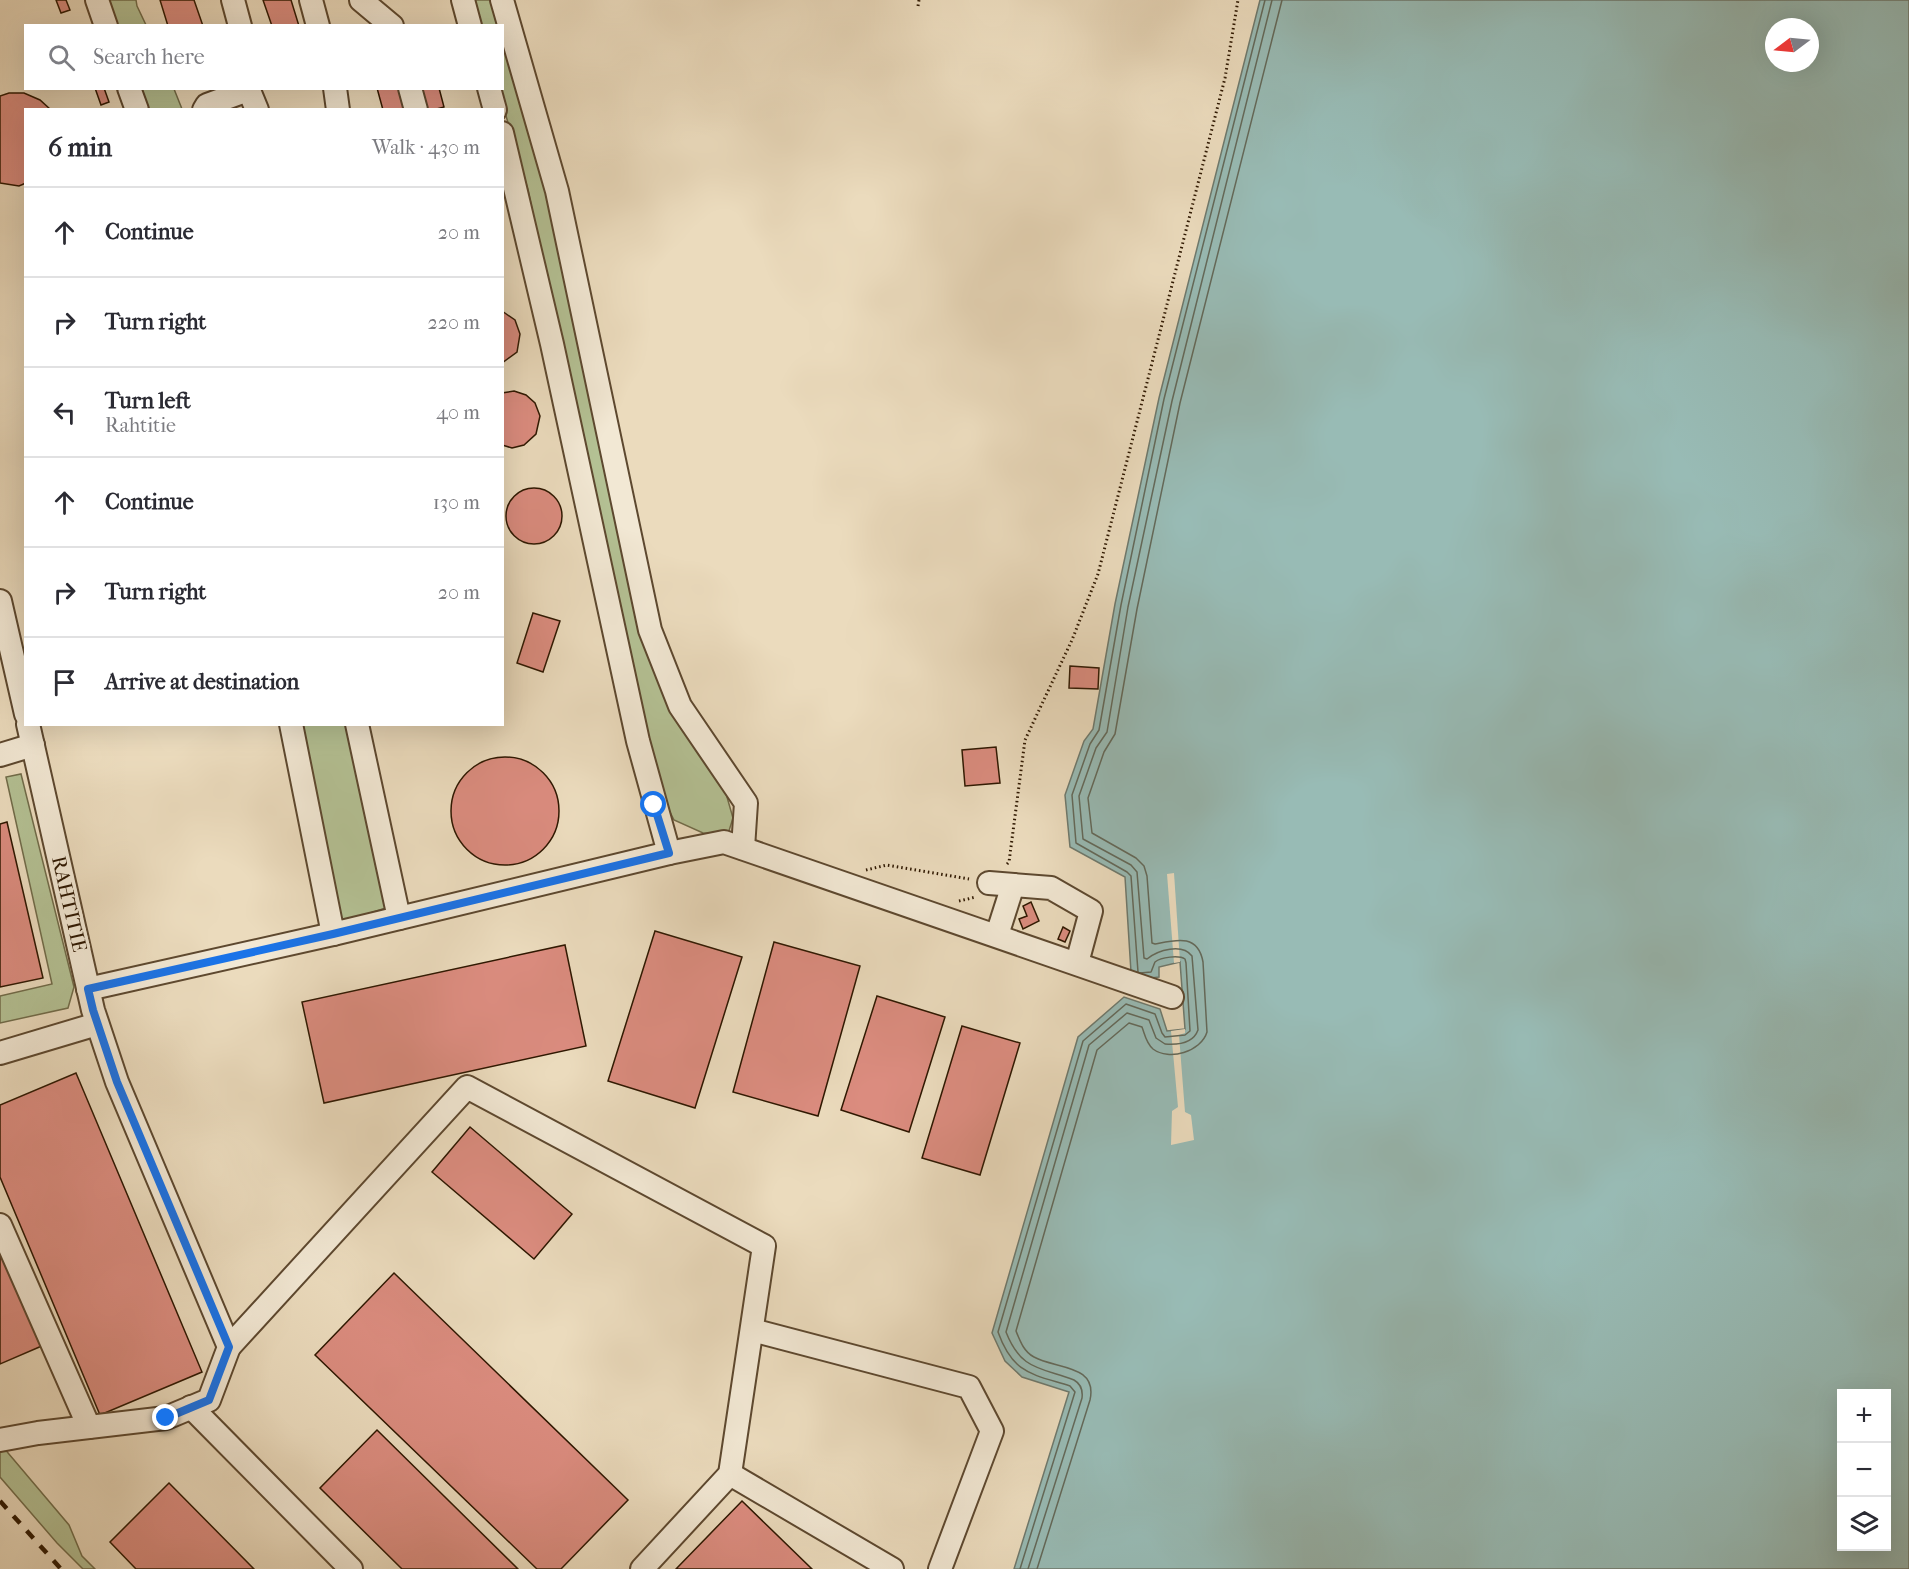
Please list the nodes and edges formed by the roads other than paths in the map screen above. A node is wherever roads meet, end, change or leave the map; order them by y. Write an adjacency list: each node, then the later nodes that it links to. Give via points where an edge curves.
1 (97, 0): 7 (street)
2 (234, 0): 8 (street)
3 (311, 0): 9 (street)
4 (361, 0): 10 (street)
5 (463, 0): 11 (street)
6 (502, 0): 29 (street, via 557,191 650,630 680,706 746,803)
7 (105, 24)
8 (240, 24)
9 (317, 24)
10 (390, 24)
11 (469, 24)
12 (130, 90): 17 (street)
13 (335, 90): 19 (street)
14 (411, 90): 20 (street)
15 (490, 90): 21 (street)
16 (251, 96): 18 (street)
17 (136, 108)
18 (205, 108)
19 (338, 108)
20 (415, 108)
21 (494, 108)
22 (504, 141): 30 (street, via 638,741)
23 (0, 601): 24 (street)
24 (24, 705)
25 (291, 726): 34 (street)
26 (357, 726): 33 (street)
27 (30, 735): 28 (street); 37 (street, RAHTITIE)
28 (0, 755)
29 (743, 848): 30 (street, via 724,842); 35 (street)
30 (669, 853): 33 (street)
31 (989, 883): 32 (street)
32 (1013, 885): 35 (street); 36 (street, via 1051,888 1090,911)
33 (399, 918): 34 (street)
34 (333, 934): 37 (street)
35 (997, 935): 36 (street)
36 (1077, 963): 38 (street)
37 (88, 989): 39 (street, RAHTITIE)
38 (1172, 997)
39 (97, 1024): 40 (street); 43 (street, RAHTITIE, via 117,1082)
40 (0, 1053)
41 (0, 1225): 45 (street)
42 (752, 1330): 43 (street, via 764,1246 467,1087); 47 (street); 51 (street, via 969,1387 992,1431)
43 (229, 1347): 44 (street, via 209,1400)
44 (191, 1407): 45 (street, via 166,1418); 48 (street)
45 (89, 1427): 46 (street)
46 (0, 1440)
47 (730, 1474): 49 (street); 50 (street)
48 (351, 1569)
49 (642, 1569)
50 (892, 1569)
51 (940, 1569)

